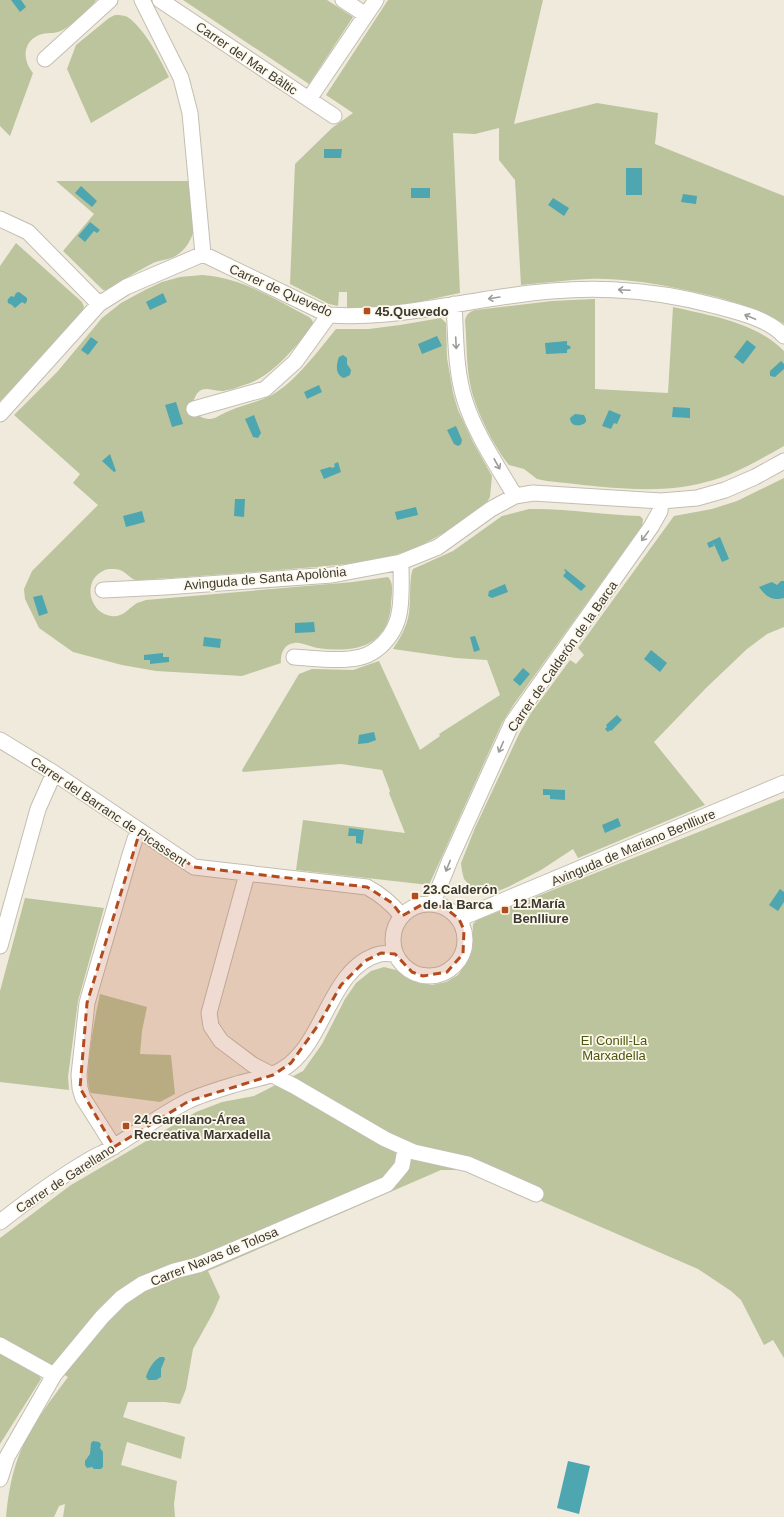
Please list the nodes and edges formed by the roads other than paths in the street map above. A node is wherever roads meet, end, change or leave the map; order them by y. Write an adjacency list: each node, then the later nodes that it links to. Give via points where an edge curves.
1 (110, 0): 7 (street)
2 (142, 0): 11 (street, via 181,78 190,113)
3 (160, 0): 8 (street, Carrer del Mar Bàltic)
4 (343, 0): 6 (street)
5 (376, 0): 6 (street)
6 (366, 15): 8 (street)
7 (45, 58)
8 (309, 99): 9 (street, Carrer del Mar Bàltic)
9 (334, 116)
10 (0, 220): 12 (street, via 28,232)
11 (203, 254): 12 (street, via 126,287); 14 (street, Carrer de Quevedo)
12 (99, 304): 17 (street)
13 (454, 304): 14 (street, Carrer de Quevedo, via 383,315); 15 (street, Carrer de Quevedo, one-way to 13, via 768,324 740,312 636,291 591,288 512,295); 19 (street, one-way to 19, via 459,375 465,402)
14 (329, 315): 16 (street, via 295,362 265,389)
15 (784, 336)
16 (194, 409)
17 (0, 414)
18 (784, 461): 20 (street, Avinguda de Santa Apolònia, via 725,490 697,498)
19 (514, 496): 20 (street, Avinguda de Santa Apolònia, via 533,493); 21 (street, Avinguda de Santa Apolònia, via 491,509 438,547)
20 (661, 501): 29 (street, Carrer de Calderón de la Barca, one-way to 29, via 660,511 651,528 512,723 450,860)
21 (401, 562): 22 (street, Avinguda de Santa Apolònia, via 332,575); 23 (street, via 399,615 391,634 381,647 369,655 350,660)
22 (103, 590)
23 (294, 657)
24 (0, 740): 25 (street, Carrer del Barranc de Picassent)
25 (54, 773): 27 (street, Carrer del Barranc de Picassent); 32 (street, via 38,809)
26 (784, 783): 31 (street, Avinguda de Mariano Benlliure)
27 (140, 831): 28 (street, Carrer del Barranc de Picassent, via 194,867); 35 (street, via 129,858 88,1002 79,1075 83,1098)
28 (247, 874): 30 (street, Carrer del Barranc de Picassent, via 367,887 386,899); 34 (street, via 209,1013 211,1026 221,1042 253,1065)
29 (434, 904): 30 (street, via 411,908); 31 (street, via 448,909)
30 (402, 916): 33 (street, via 393,934)
31 (459, 919): 33 (street, via 466,942 463,954 446,972 435,976 423,976 412,972)
32 (0, 946)
33 (395, 954): 34 (street, Carrer de Garellano, via 381,953 351,972 304,1048 291,1063)
34 (273, 1075): 35 (street, Carrer de Garellano, via 189,1101); 36 (street)
35 (114, 1147): 38 (street, Carrer de Garellano, via 88,1160 30,1198)
36 (405, 1149): 37 (street, via 468,1164); 40 (street, Carrer Navas de Tolosa, via 402,1166 387,1184 198,1265 174,1271 142,1284 131,1291 102,1317)
37 (536, 1194)
38 (0, 1222)
39 (0, 1345): 40 (street)
40 (54, 1375): 41 (street, Carrer Navas de Tolosa, via 7,1457)
41 (0, 1479)

